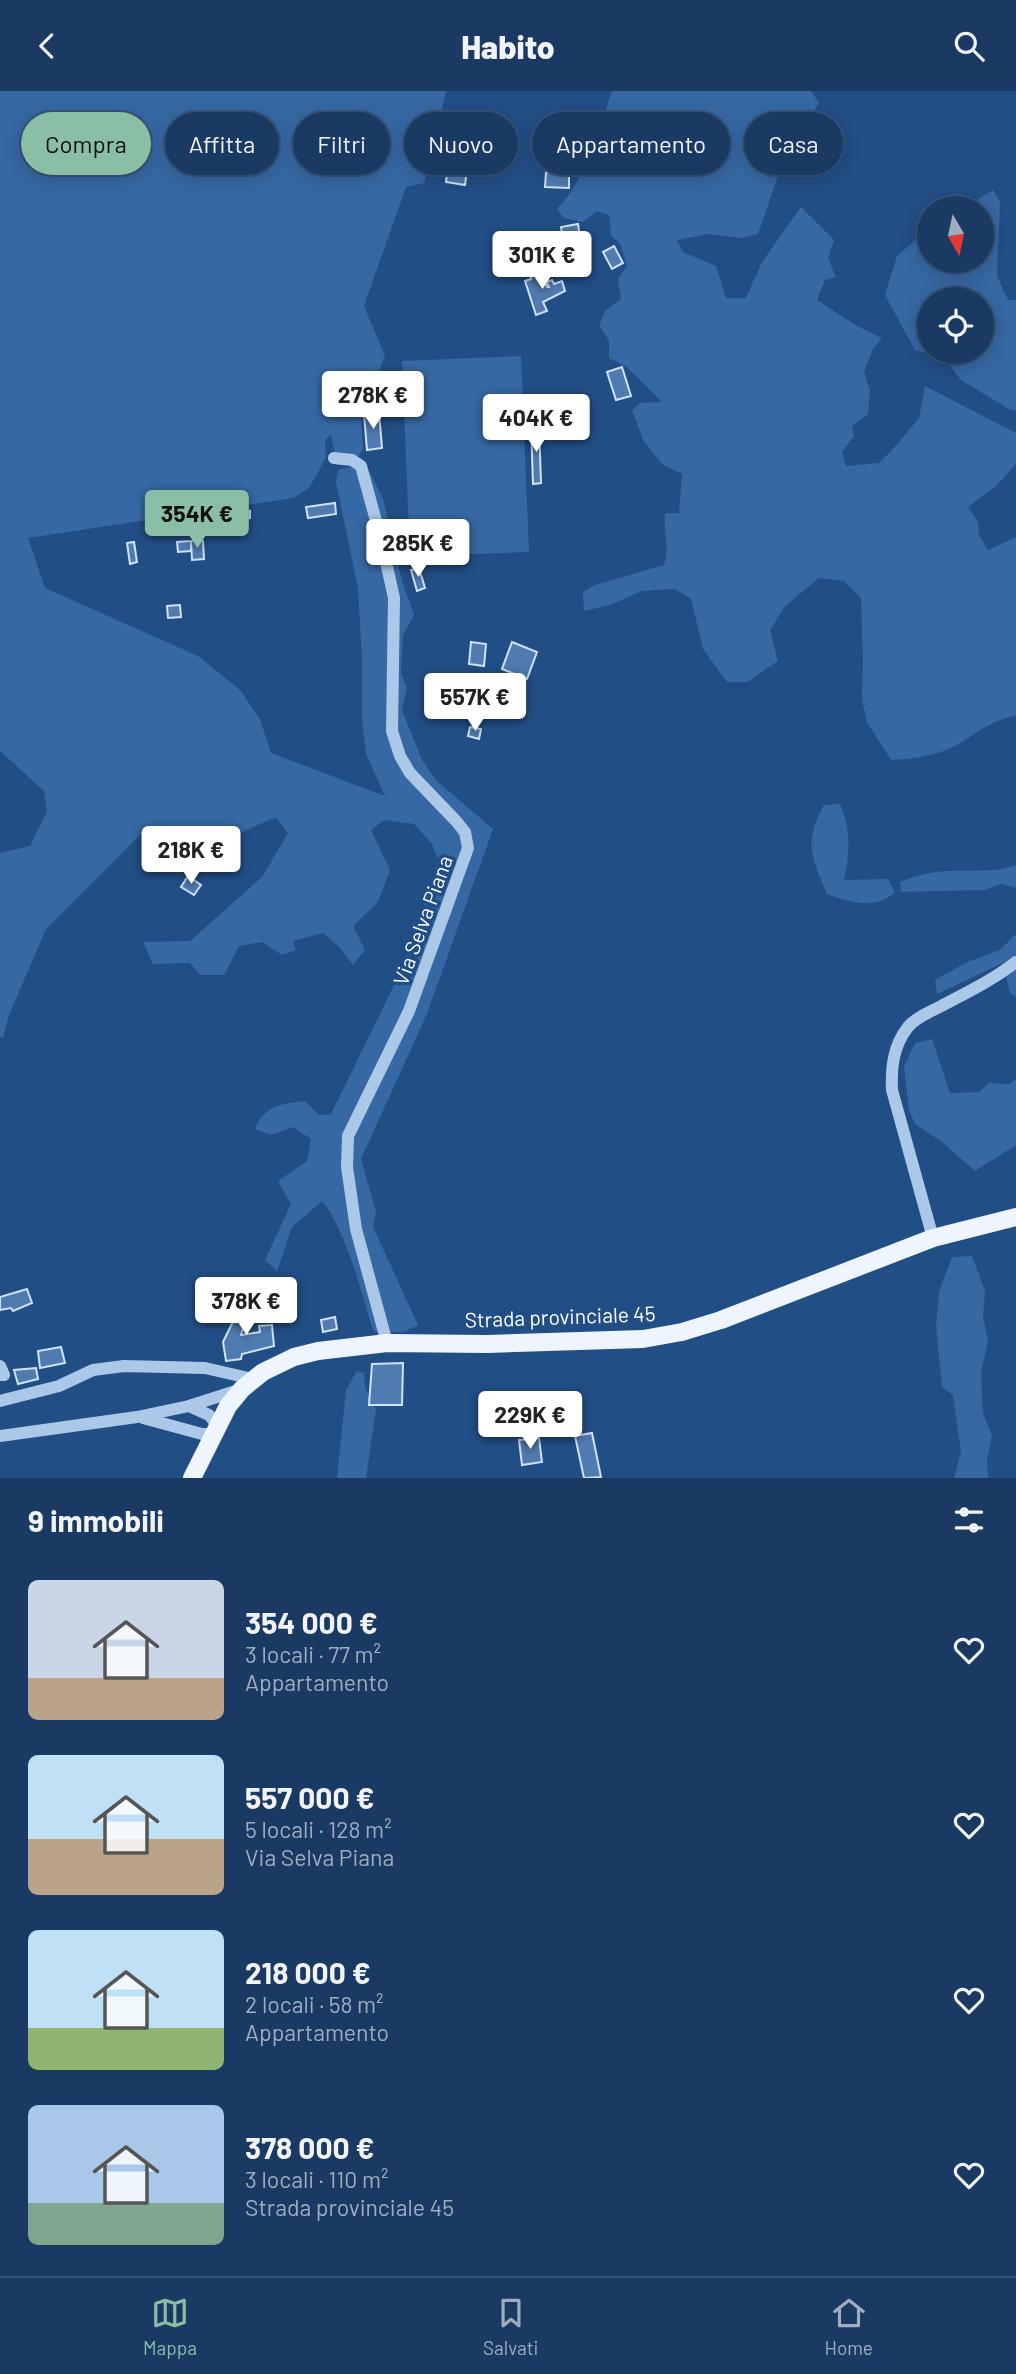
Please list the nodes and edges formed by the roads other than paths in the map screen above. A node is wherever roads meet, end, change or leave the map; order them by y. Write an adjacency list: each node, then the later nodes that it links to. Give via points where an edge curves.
1 (335, 459): 5 (street, Via Selva Piana, via 352,460 365,474 394,599 392,731 400,755 410,773 465,832 468,848 409,1011 348,1136 347,1167 356,1229)
2 (1016, 962): 4 (street, via 918,1019 908,1027 894,1053 892,1090)
3 (1016, 1217): 4 (main road, Strada provinciale 45)
4 (933, 1238): 5 (main road, Strada provinciale 45, via 682,1332 643,1339)
5 (387, 1343): 8 (main road, Strada provinciale 45, via 294,1357)
6 (0, 1366): 7 (street, via 4,1375)
7 (0, 1375)
8 (248, 1384): 9 (street, via 205,1368 124,1366 93,1370 59,1386); 10 (street); 13 (main road, Strada provinciale 45, via 228,1406)
9 (0, 1401)
10 (189, 1406): 11 (street); 13 (street, via 209,1415)
11 (137, 1417): 12 (street); 14 (street)
12 (187, 1429): 13 (street, via 202,1434); 15 (street, via 197,1447)
13 (216, 1430): 15 (main road, Strada provinciale 45)
14 (0, 1436)
15 (195, 1470)

